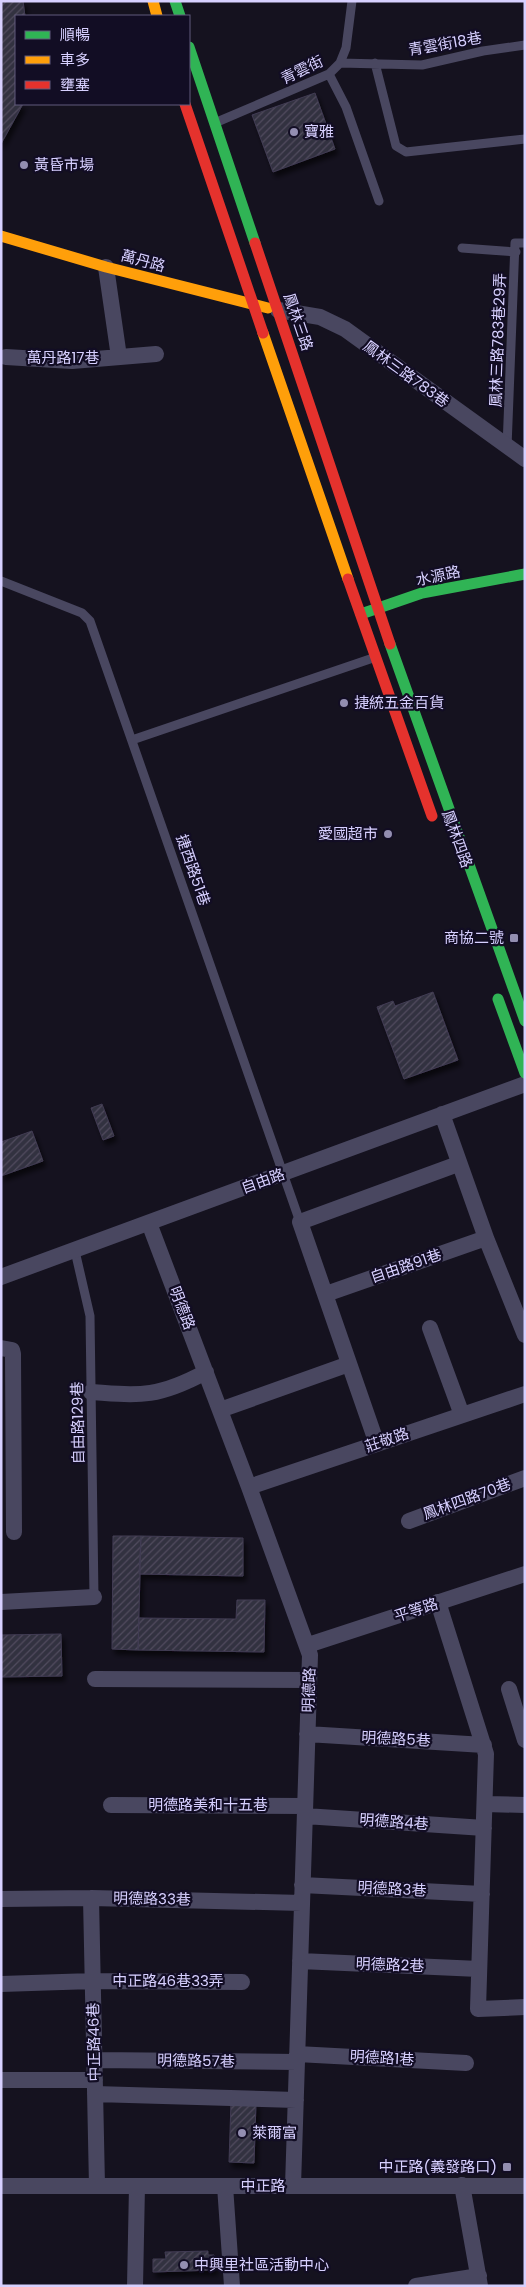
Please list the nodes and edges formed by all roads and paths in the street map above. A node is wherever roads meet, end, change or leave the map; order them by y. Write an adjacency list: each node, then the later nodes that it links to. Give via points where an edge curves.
1 (153, 1): 4 (main road)
2 (175, 1): 5 (main road)
3 (352, 1): 9 (lane, 青雲街, via 346,48)
4 (157, 15)
5 (180, 15)
6 (525, 45): 8 (lane, 青雲街18巷, via 422,65)
7 (190, 50): 12 (main road, 鳳林三路)
8 (375, 63): 9 (lane, 青雲街18巷); 13 (lane, via 396,146 400,150 406,152)
9 (340, 64): 10 (lane, 青雲街)
10 (329, 74): 12 (lane, 青雲街); 14 (lane, via 346,107)
11 (185, 105): 20 (main road)
12 (214, 123): 21 (main road, 鳳林三路)
13 (525, 139)
14 (378, 201)
15 (1, 236): 19 (main road, 萬丹路)
16 (525, 243): 18 (lane, 鳳林三路783巷29弄, via 516,243)
17 (462, 248): 18 (lane)
18 (516, 252): 25 (lane, 鳳林三路783巷29弄)
19 (106, 267): 20 (main road, 萬丹路); 23 (street, 萬丹路17巷)
20 (254, 306): 21 (main road, 萬丹路); 30 (main road)
21 (278, 310): 25 (street, 鳳林三路783巷, via 320,318 345,330); 29 (main road, 鳳林三路)
22 (156, 354): 23 (street, 萬丹路17巷)
23 (119, 356): 24 (street, 萬丹路17巷, via 72,361)
24 (6, 357)
25 (507, 447): 26 (street, 鳳林三路783巷)
26 (525, 459)
27 (525, 574): 29 (main road, 水源路, via 422,593)
28 (1, 580): 32 (lane, 捷西路51巷, via 82,613 90,621)
29 (378, 608): 30 (main road, 水源路); 35 (main road, 鳳林四路)
30 (360, 615): 31 (main road, 鳳林四路)
31 (375, 657): 32 (lane); 33 (main road, 鳳林四路)
32 (132, 740): 40 (lane, 捷西路51巷)
33 (435, 824)
34 (495, 989): 36 (main road)
35 (525, 1021)
36 (525, 1073)
37 (525, 1084): 38 (street, 自由路)
38 (442, 1114): 39 (street); 40 (street, 自由路)
39 (458, 1164): 41 (street); 43 (street)
40 (282, 1174): 41 (lane, 捷西路51巷); 42 (street, 自由路)
41 (300, 1222): 46 (street)
42 (149, 1223): 44 (street, 自由路); 51 (street, 明德路)
43 (486, 1238): 46 (street, 自由路91巷); 48 (street)
44 (75, 1251): 45 (street, 自由路); 52 (lane, 自由路129巷, via 90,1316)
45 (1, 1277)
46 (326, 1294): 50 (street)
47 (430, 1328): 55 (street)
48 (525, 1335)
49 (1, 1348): 60 (street, via 12,1350 13,1354)
50 (349, 1364): 54 (street); 56 (street)
51 (206, 1372): 52 (street, via 176,1388 160,1392 139,1395); 54 (street, 明德路)
52 (91, 1392): 62 (lane, 自由路129巷)
53 (525, 1394): 55 (street, 莊敬路)
54 (220, 1410): 58 (street, 明德路)
55 (462, 1415): 56 (street, 莊敬路)
56 (377, 1444): 58 (street, 莊敬路)
57 (525, 1478): 59 (street, 鳳林四路70巷)
58 (249, 1487): 65 (street, 明德路)
59 (409, 1521)
60 (14, 1532)
61 (525, 1574): 64 (street, 平等路)
62 (94, 1597): 63 (street)
63 (1, 1602)
64 (438, 1602): 65 (street, 平等路); 71 (street)
65 (308, 1645): 67 (street, 明德路)
66 (95, 1679): 67 (street)
67 (309, 1680): 69 (street, 明德路)
68 (509, 1689): 70 (street)
69 (307, 1734): 71 (street, 明德路5巷); 75 (street, 明德路)
70 (525, 1740)
71 (484, 1745): 72 (street)
72 (485, 1804): 74 (street); 76 (street)
73 (112, 1805): 75 (street, 明德路美和十五巷)
74 (525, 1805)
75 (305, 1811): 76 (street, 明德路4巷); 77 (street, 明德路)
76 (484, 1828): 78 (street)
77 (302, 1885): 78 (street, 明德路3巷); 81 (street, 明德路)
78 (482, 1894): 83 (street)
79 (91, 1898): 80 (street, 明德路33巷); 81 (street, 明德路33巷); 84 (street, 中正路46巷)
80 (1, 1899)
81 (302, 1903): 82 (street, 明德路)
82 (300, 1962): 83 (street, 明德路2巷); 88 (street, 明德路)
83 (479, 1969): 87 (street, via 478,2009)
84 (93, 1981): 85 (street, 中正路46巷33弄); 86 (street, 中正路46巷33弄); 89 (street, 中正路46巷)
85 (242, 1982)
86 (1, 1984)
87 (525, 2007)
88 (297, 2058): 89 (street, 明德路57巷); 90 (street, 明德路1巷); 93 (street, 明德路)
89 (94, 2060): 92 (street, 中正路46巷)
90 (466, 2063)
91 (1, 2080): 92 (street)
92 (95, 2087): 93 (street); 96 (street, 中正路46巷)
93 (296, 2100): 99 (street, 明德路)
94 (462, 2185): 99 (street, 中正路); 100 (street, 中正路); 101 (street)
95 (1, 2186): 96 (street, 中正路)
96 (97, 2186): 97 (street, 中正路)
97 (137, 2186): 98 (street, 中正路); 102 (street)
98 (225, 2186): 99 (street, 中正路); 103 (street)
99 (293, 2186)
100 (525, 2186)
101 (480, 2281): 104 (street)
102 (134, 2286)
103 (232, 2286)
104 (416, 2286)

